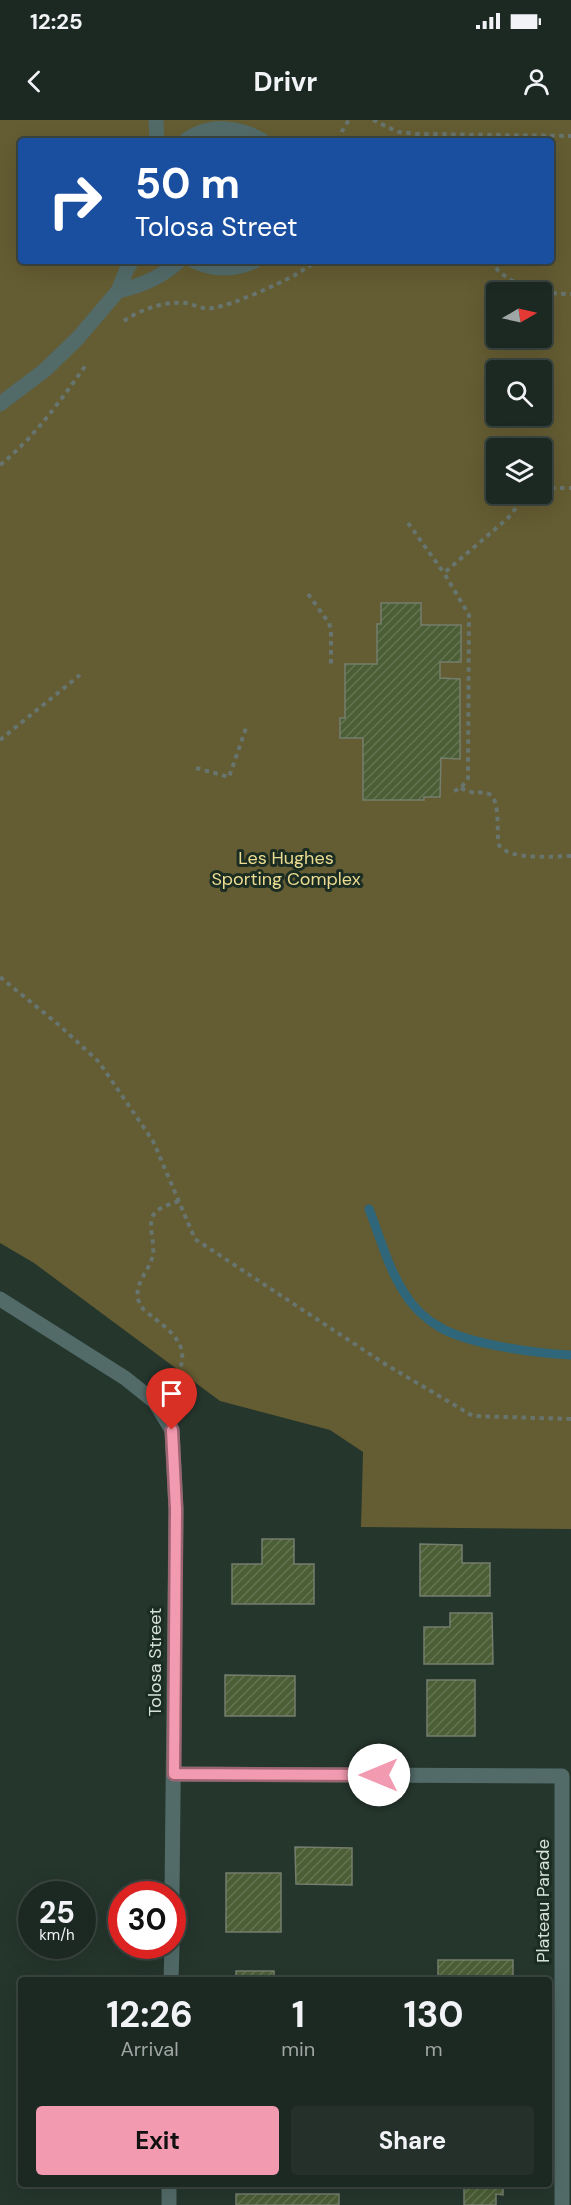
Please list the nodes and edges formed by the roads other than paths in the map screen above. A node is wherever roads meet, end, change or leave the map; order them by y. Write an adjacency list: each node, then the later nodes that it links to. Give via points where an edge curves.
1 (156, 120): 3 (street)
2 (208, 124): 4 (street); 5 (street)
3 (157, 138)
4 (189, 138)
5 (258, 138)
6 (130, 264): 10 (street)
7 (176, 264): 10 (street, via 136,287)
8 (201, 264): 9 (street, via 225,269)
9 (248, 264)
10 (118, 291): 11 (street, via 78,338)
11 (0, 404)
12 (0, 1299): 13 (street, Tolosa Street, via 125,1378 156,1402 172,1430 176,1509)
13 (174, 1774): 14 (street, Tolosa Street); 17 (street, Plateau Parade, via 562,1776)
14 (172, 1881)
15 (172, 1959): 16 (street)
16 (171, 1977)
17 (567, 2129): 20 (street, Plateau Parade)
18 (169, 2187): 19 (street)
19 (169, 2205)
20 (562, 2205)

